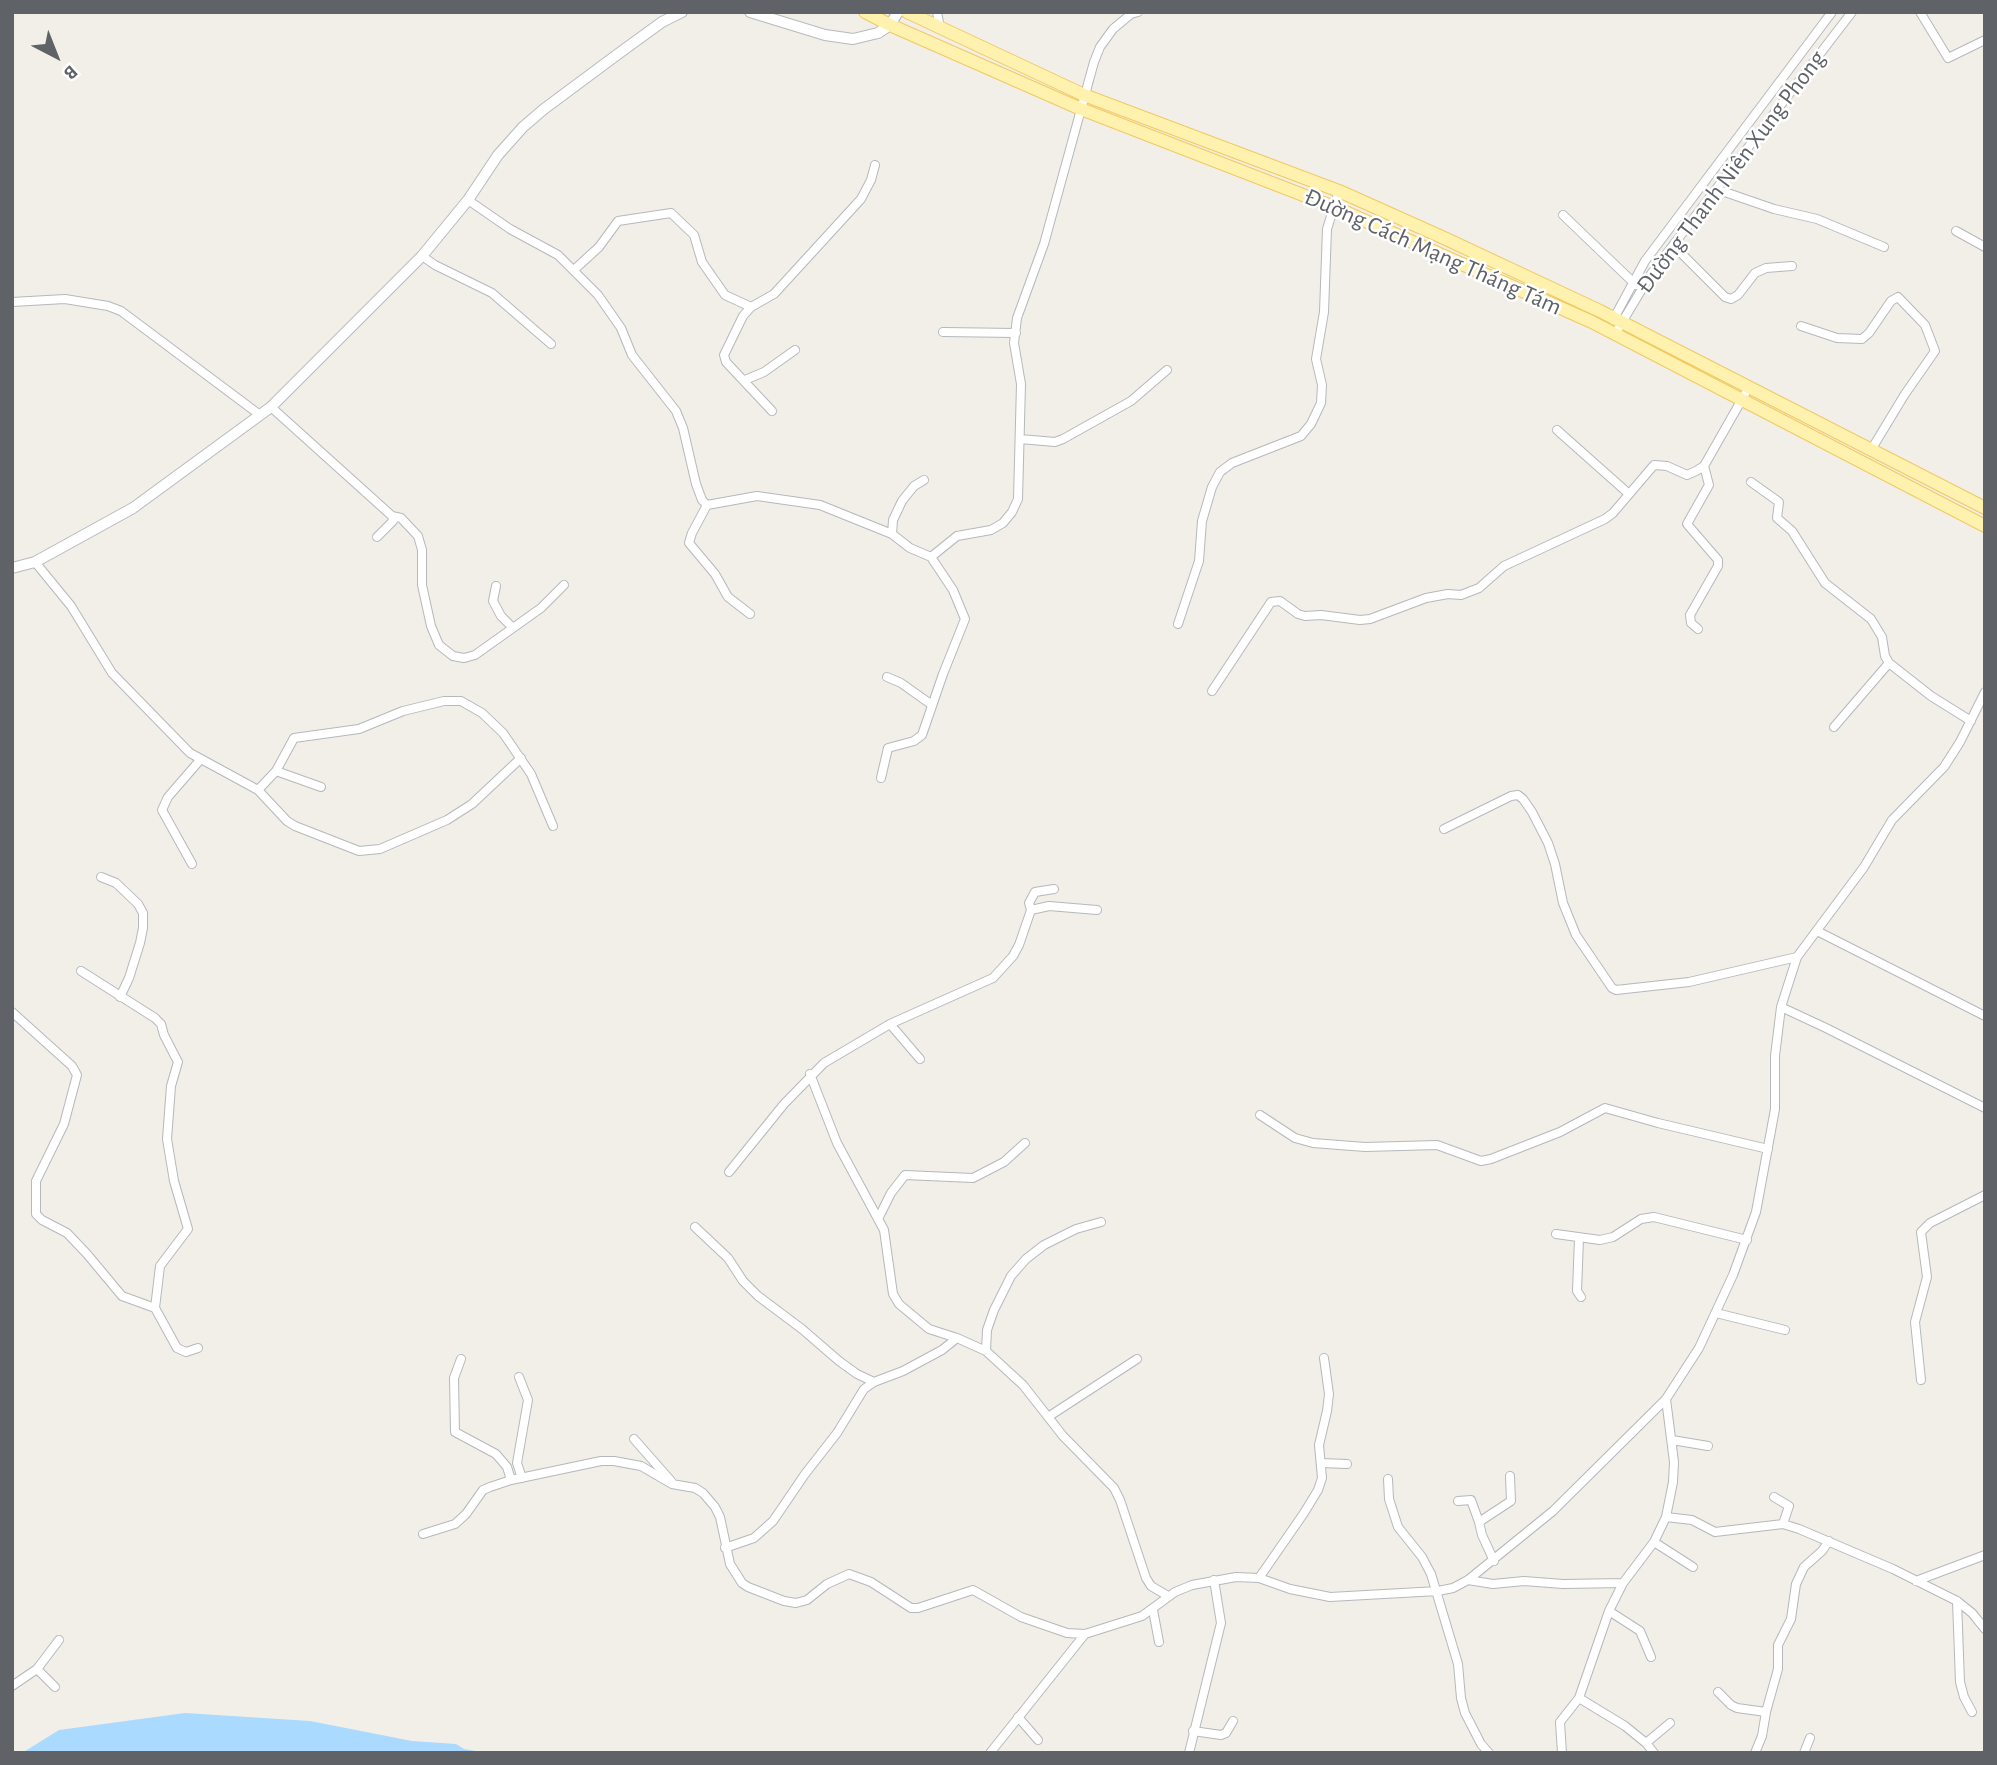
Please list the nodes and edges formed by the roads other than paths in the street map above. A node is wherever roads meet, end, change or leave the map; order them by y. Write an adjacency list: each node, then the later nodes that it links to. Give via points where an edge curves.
1 (682, 12): 21 (main road, via 662,22 523,127)
2 (750, 12): 11 (main road, via 825,35 853,38 878,33)
3 (865, 12): 11 (main road, Đường Cách Mạng Tháng Tám)
4 (898, 12): 11 (main road)
5 (907, 12): 12 (main road, Đường Cách Mạng Tháng Tám)
6 (937, 12): 12 (street)
7 (1138, 12): 14 (street, via 1119,23 1100,47)
8 (1832, 12): 15 (street, Đường Thanh Niên Xung Phong)
9 (1852, 12): 17 (street, Đường Thanh Niên Xung Phong)
10 (1920, 12): 13 (street, via 1948,58)
11 (890, 25): 16 (main road, Đường Cách Mạng Tháng Tám)
12 (940, 28): 14 (main road, Đường Cách Mạng Tháng Tám)
13 (1985, 40)
14 (1084, 95): 16 (street); 20 (main road, Đường Cách Mạng Tháng Tám)
15 (1761, 106): 17 (street); 33 (street, Đường Thanh Niên Xung Phong)
16 (1081, 109): 22 (main road, Đường Cách Mạng Tháng Tám); 41 (street)
17 (1773, 116): 19 (street, Đường Thanh Niên Xung Phong)
18 (875, 165): 36 (street, via 861,199 846,217 774,294)
19 (1716, 188): 26 (street, Đường Thanh Niên Xung Phong); 27 (street, via 1817,219)
20 (1339, 191): 22 (street); 25 (main road, Đường Cách Mạng Tháng Tám)
21 (468, 200): 30 (main road); 32 (street)
22 (1334, 207): 29 (main road, Đường Cách Mạng Tháng Tám); 70 (street, via 1327,229 1324,312 1316,359 1321,403 1301,436 1220,472 1202,521 1199,561)
23 (1563, 215): 33 (street)
24 (1956, 231): 28 (street)
25 (1444, 238): 29 (main road); 37 (main road, Đường Cách Mạng Tháng Tám)
26 (1673, 245): 31 (street, via 1731,299 1755,273); 34 (street, Đường Thanh Niên Xung Phong)
27 (1884, 247)
28 (1985, 247)
29 (1436, 253): 40 (main road, Đường Cách Mạng Tháng Tám)
30 (422, 256): 42 (street, via 492,293); 48 (main road)
31 (1792, 266)
32 (575, 269): 36 (street, via 618,221 671,213 694,235 702,262 724,295); 58 (street, via 612,312 632,355 676,411 696,484)
33 (1634, 279): 34 (street); 37 (street, Đường Thanh Niên Xung Phong)
34 (1641, 289): 37 (street, Đường Thanh Niên Xung Phong)
35 (12, 302): 50 (street, via 65,299 121,311)
36 (751, 307): 45 (street, via 724,355)
37 (1618, 320): 40 (street, Đường Thanh Niên Xung Phong); 46 (main road, Đường Cách Mạng Tháng Tám)
38 (1801, 326): 53 (street, via 1837,338 1862,339 1898,297 1925,325 1935,351)
39 (943, 332): 41 (street)
40 (1611, 332): 47 (main road, Đường Cách Mạng Tháng Tám)
41 (1016, 333): 52 (street)
42 (551, 345)
43 (795, 350): 45 (street)
44 (1167, 370): 52 (street, via 1132,401 1063,439)
45 (745, 380): 49 (street)
46 (1749, 387): 47 (street); 53 (main road, Đường Cách Mạng Tháng Tám)
47 (1741, 401): 54 (street); 61 (main road, Đường Cách Mạng Tháng Tám)
48 (271, 407): 50 (main road); 60 (street)
49 (772, 411)
50 (260, 415): 65 (main road, via 132,508)
51 (1557, 430): 57 (street)
52 (1020, 439): 64 (street, via 1018,499 1012,512 991,530 957,536)
53 (1871, 450): 59 (main road, Đường Cách Mạng Tháng Tám)
54 (1704, 466): 57 (street, via 1687,475 1654,465); 72 (street, via 1709,485 1687,524 1718,559 1718,566 1690,615)
55 (924, 480): 62 (street, via 902,501)
56 (1751, 482): 73 (street, via 1779,502 1777,518 1792,531 1825,583 1871,619)
57 (1629, 494): 75 (street, via 1605,519 1504,566 1479,588 1461,595 1426,598 1360,620 1306,616 1280,601 1271,602)
58 (707, 505): 62 (street, via 757,496 787,499 820,505); 69 (street, via 689,543 728,597)
59 (1985, 508)
60 (392, 516): 63 (street, via 393,521); 71 (street, via 401,518 418,536 431,626 447,653 464,658 475,655)
61 (1985, 526)
62 (892, 534): 64 (street)
63 (377, 537)
64 (931, 557): 77 (street, via 965,619)
65 (35, 562): 66 (main road); 81 (street, via 71,606 112,673)
66 (12, 568)
67 (564, 585): 71 (street)
68 (496, 586): 71 (street, via 493,601)
69 (750, 614)
70 (1178, 624)
71 (513, 628)
72 (1698, 629)
73 (1889, 663): 78 (street); 79 (street)
74 (887, 677): 77 (street)
75 (1212, 691)
76 (1985, 692): 78 (street)
77 (932, 705): 83 (street, via 922,735 886,751)
78 (1970, 722): 93 (street, via 1944,767 1892,820)
79 (1834, 727)
80 (521, 758): 82 (street, via 494,723 470,704 451,700 403,711 359,729 294,738); 85 (street, via 472,804 447,820 370,851 295,827); 86 (street)
81 (200, 760): 85 (street); 88 (street, via 162,810)
82 (276, 771): 84 (street); 85 (street)
83 (881, 778)
84 (321, 787)
85 (258, 790)
86 (553, 826)
87 (1444, 828): 94 (street, via 1511,796 1523,799 1548,843 1576,935 1616,990 1689,982)
88 (192, 864)
89 (101, 877): 96 (street, via 116,883 143,913 140,943)
90 (1054, 889): 91 (street, via 1035,892 1029,902)
91 (1031, 910): 92 (street, via 1049,906); 100 (street, via 1013,956 993,978)
92 (1097, 910)
93 (1817, 931): 94 (street); 99 (street)
94 (1797, 957): 97 (street)
95 (80, 971): 96 (street)
96 (120, 997): 116 (street, via 161,1024 178,1062 171,1086 167,1139 188,1229 160,1266)
97 (1781, 1007): 103 (street); 106 (street)
98 (12, 1012): 116 (street, via 77,1075 64,1124 36,1181 36,1214 67,1233 122,1296)
99 (1985, 1016)
100 (890, 1024): 101 (street); 102 (street)
101 (920, 1059)
102 (810, 1074): 107 (street); 109 (street, via 837,1143)
103 (1985, 1108)
104 (1260, 1115): 106 (street, via 1295,1138 1312,1143 1437,1145 1481,1161 1560,1132 1605,1108)
105 (1025, 1143): 109 (street, via 1004,1162 973,1178 905,1175)
106 (1768, 1149): 114 (street)
107 (729, 1172)
108 (1985, 1195): 126 (street, via 1921,1232 1927,1263 1915,1322)
109 (878, 1219): 119 (street, via 899,1304 929,1329)
110 (1101, 1222): 121 (street, via 1044,1245 1018,1268 994,1310)
111 (695, 1227): 127 (street, via 728,1258 750,1289 839,1361)
112 (1556, 1234): 113 (street)
113 (1579, 1238): 114 (street, via 1613,1237 1647,1217); 115 (street, via 1577,1291)
114 (1747, 1240): 117 (street)
115 (1581, 1297)
116 (155, 1308): 120 (street, via 177,1348 186,1352)
117 (1716, 1313): 118 (street); 128 (street)
118 (1785, 1330)
119 (957, 1338): 121 (street); 127 (street, via 903,1371)
120 (198, 1348)
121 (986, 1351): 129 (street, via 1023,1385)
122 (460, 1359): 138 (street, via 454,1378 455,1432 496,1454)
123 (1137, 1359): 129 (street)
124 (1324, 1359): 133 (street, via 1329,1394 1320,1434)
125 (519, 1377): 136 (street, via 528,1400 517,1463)
126 (1921, 1380)
127 (874, 1382): 148 (street, via 864,1389 774,1521 754,1538)
128 (1666, 1399): 131 (street); 150 (street, via 1553,1511)
129 (1048, 1417): 158 (street, via 1114,1488 1146,1578)
130 (634, 1439): 139 (street)
131 (1672, 1440): 132 (street); 142 (street, via 1673,1482)
132 (1708, 1446)
133 (1321, 1463): 134 (street); 152 (street, via 1318,1490)
134 (1347, 1464)
135 (1510, 1476): 143 (street, via 1511,1501)
136 (522, 1478): 138 (street); 139 (street, via 614,1461 641,1466)
137 (1388, 1479): 157 (street, via 1398,1527 1422,1557)
138 (511, 1480): 145 (street, via 483,1490 455,1524)
139 (672, 1484): 148 (street, via 695,1488 710,1499 720,1517)
140 (1774, 1497): 144 (street, via 1789,1506)
141 (1458, 1501): 143 (street, via 1471,1500)
142 (1666, 1517): 144 (street, via 1692,1520 1715,1532); 147 (street)
143 (1479, 1522): 150 (street)
144 (1783, 1524): 146 (street)
145 (423, 1534)
146 (1829, 1541): 155 (street); 172 (street, via 1804,1567 1796,1584)
147 (1654, 1542): 151 (street); 156 (street)
148 (725, 1548): 163 (street, via 742,1583 784,1601 802,1602 849,1574 871,1582 911,1608 973,1590 1021,1617 1067,1633)
149 (1985, 1555): 155 (street)
150 (1494, 1561): 154 (street)
151 (1693, 1567)
152 (1259, 1578): 153 (street); 157 (street, via 1330,1597)
153 (1214, 1580): 158 (street); 177 (street, via 1221,1623)
154 (1468, 1580): 156 (street, via 1493,1584); 157 (street)
155 (1916, 1581): 159 (street)
156 (1623, 1583): 161 (street)
157 (1438, 1591): 183 (street, via 1458,1664 1463,1705)
158 (1168, 1596): 160 (street)
159 (1957, 1601): 162 (street); 173 (street, via 1960,1682)
160 (1153, 1610): 163 (street); 165 (street)
161 (1609, 1611): 166 (street, via 1640,1631); 171 (street)
162 (1985, 1629)
163 (1085, 1634): 174 (street)
164 (59, 1640): 167 (street)
165 (1159, 1642)
166 (1651, 1657)
167 (37, 1669): 168 (street); 169 (street)
168 (12, 1686)
169 (55, 1687)
170 (1718, 1692): 172 (street, via 1737,1708)
171 (1579, 1698): 180 (street); 184 (street, via 1560,1722)
172 (1766, 1712): 186 (street)
173 (1972, 1712)
174 (1018, 1717): 179 (street); 181 (street)
175 (1233, 1721): 177 (street, via 1221,1735)
176 (1670, 1723): 180 (street)
177 (1193, 1731): 182 (street)
178 (1810, 1738): 187 (street)
179 (1038, 1740)
180 (1646, 1743): 185 (street)
181 (990, 1753)
182 (1189, 1753)
183 (1489, 1753)
184 (1562, 1753)
185 (1654, 1753)
186 (1755, 1753)
187 (1804, 1753)

